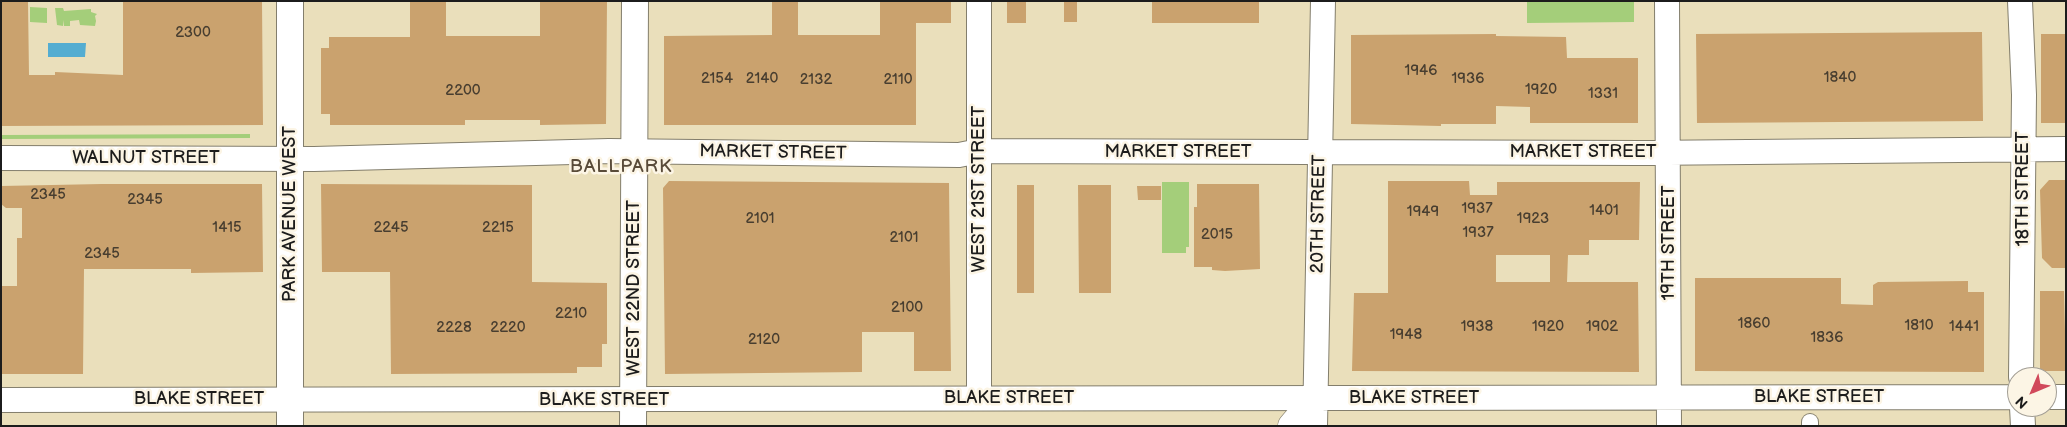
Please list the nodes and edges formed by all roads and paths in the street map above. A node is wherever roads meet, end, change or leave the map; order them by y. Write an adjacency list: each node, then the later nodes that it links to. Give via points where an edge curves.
1 (290, 1): 14 (main road, PARK AVENUE WEST)
2 (635, 1): 9 (main road, WEST 22ND STREET)
3 (979, 1): 10 (main road, WEST 21ST STREET)
4 (1324, 1): 11 (main road, 20TH STREET)
5 (1667, 1): 12 (main road, 19TH STREET)
6 (2020, 1): 7 (main road, 18TH STREET, via 2024,95)
7 (2022, 149): 8 (main road, MARKET STREET); 12 (main road, MARKET STREET); 15 (main road, 18TH STREET)
8 (2066, 149)
9 (635, 151): 10 (main road, MARKET STREET, via 959,155); 14 (main road, MARKET STREET); 22 (main road, WEST 22ND STREET)
10 (979, 151): 11 (main road, MARKET STREET); 16 (main road, WEST 21ST STREET)
11 (1321, 152): 12 (main road, MARKET STREET); 19 (main road, 20TH STREET)
12 (1668, 152): 17 (main road, 19TH STREET)
13 (1, 158): 14 (main road, WALNUT STREET)
14 (290, 158): 21 (main road, PARK AVENUE WEST)
15 (2022, 367)
16 (979, 387): 19 (main road, BLAKE STREET); 22 (main road, BLAKE STREET)
17 (1669, 397): 18 (main road, BLAKE STREET); 19 (main road, BLAKE STREET); 27 (main road, 19TH STREET)
18 (2007, 397)
19 (1316, 398): 25 (highway); 26 (main road, 20TH STREET)
20 (1, 400): 21 (main road, BLAKE STREET)
21 (290, 400): 22 (main road, BLAKE STREET); 23 (main road, PARK AVENUE WEST)
22 (633, 400): 24 (main road, WEST 22ND STREET)
23 (290, 426)
24 (633, 426)
25 (1292, 426)
26 (1316, 426)
27 (1669, 426)

